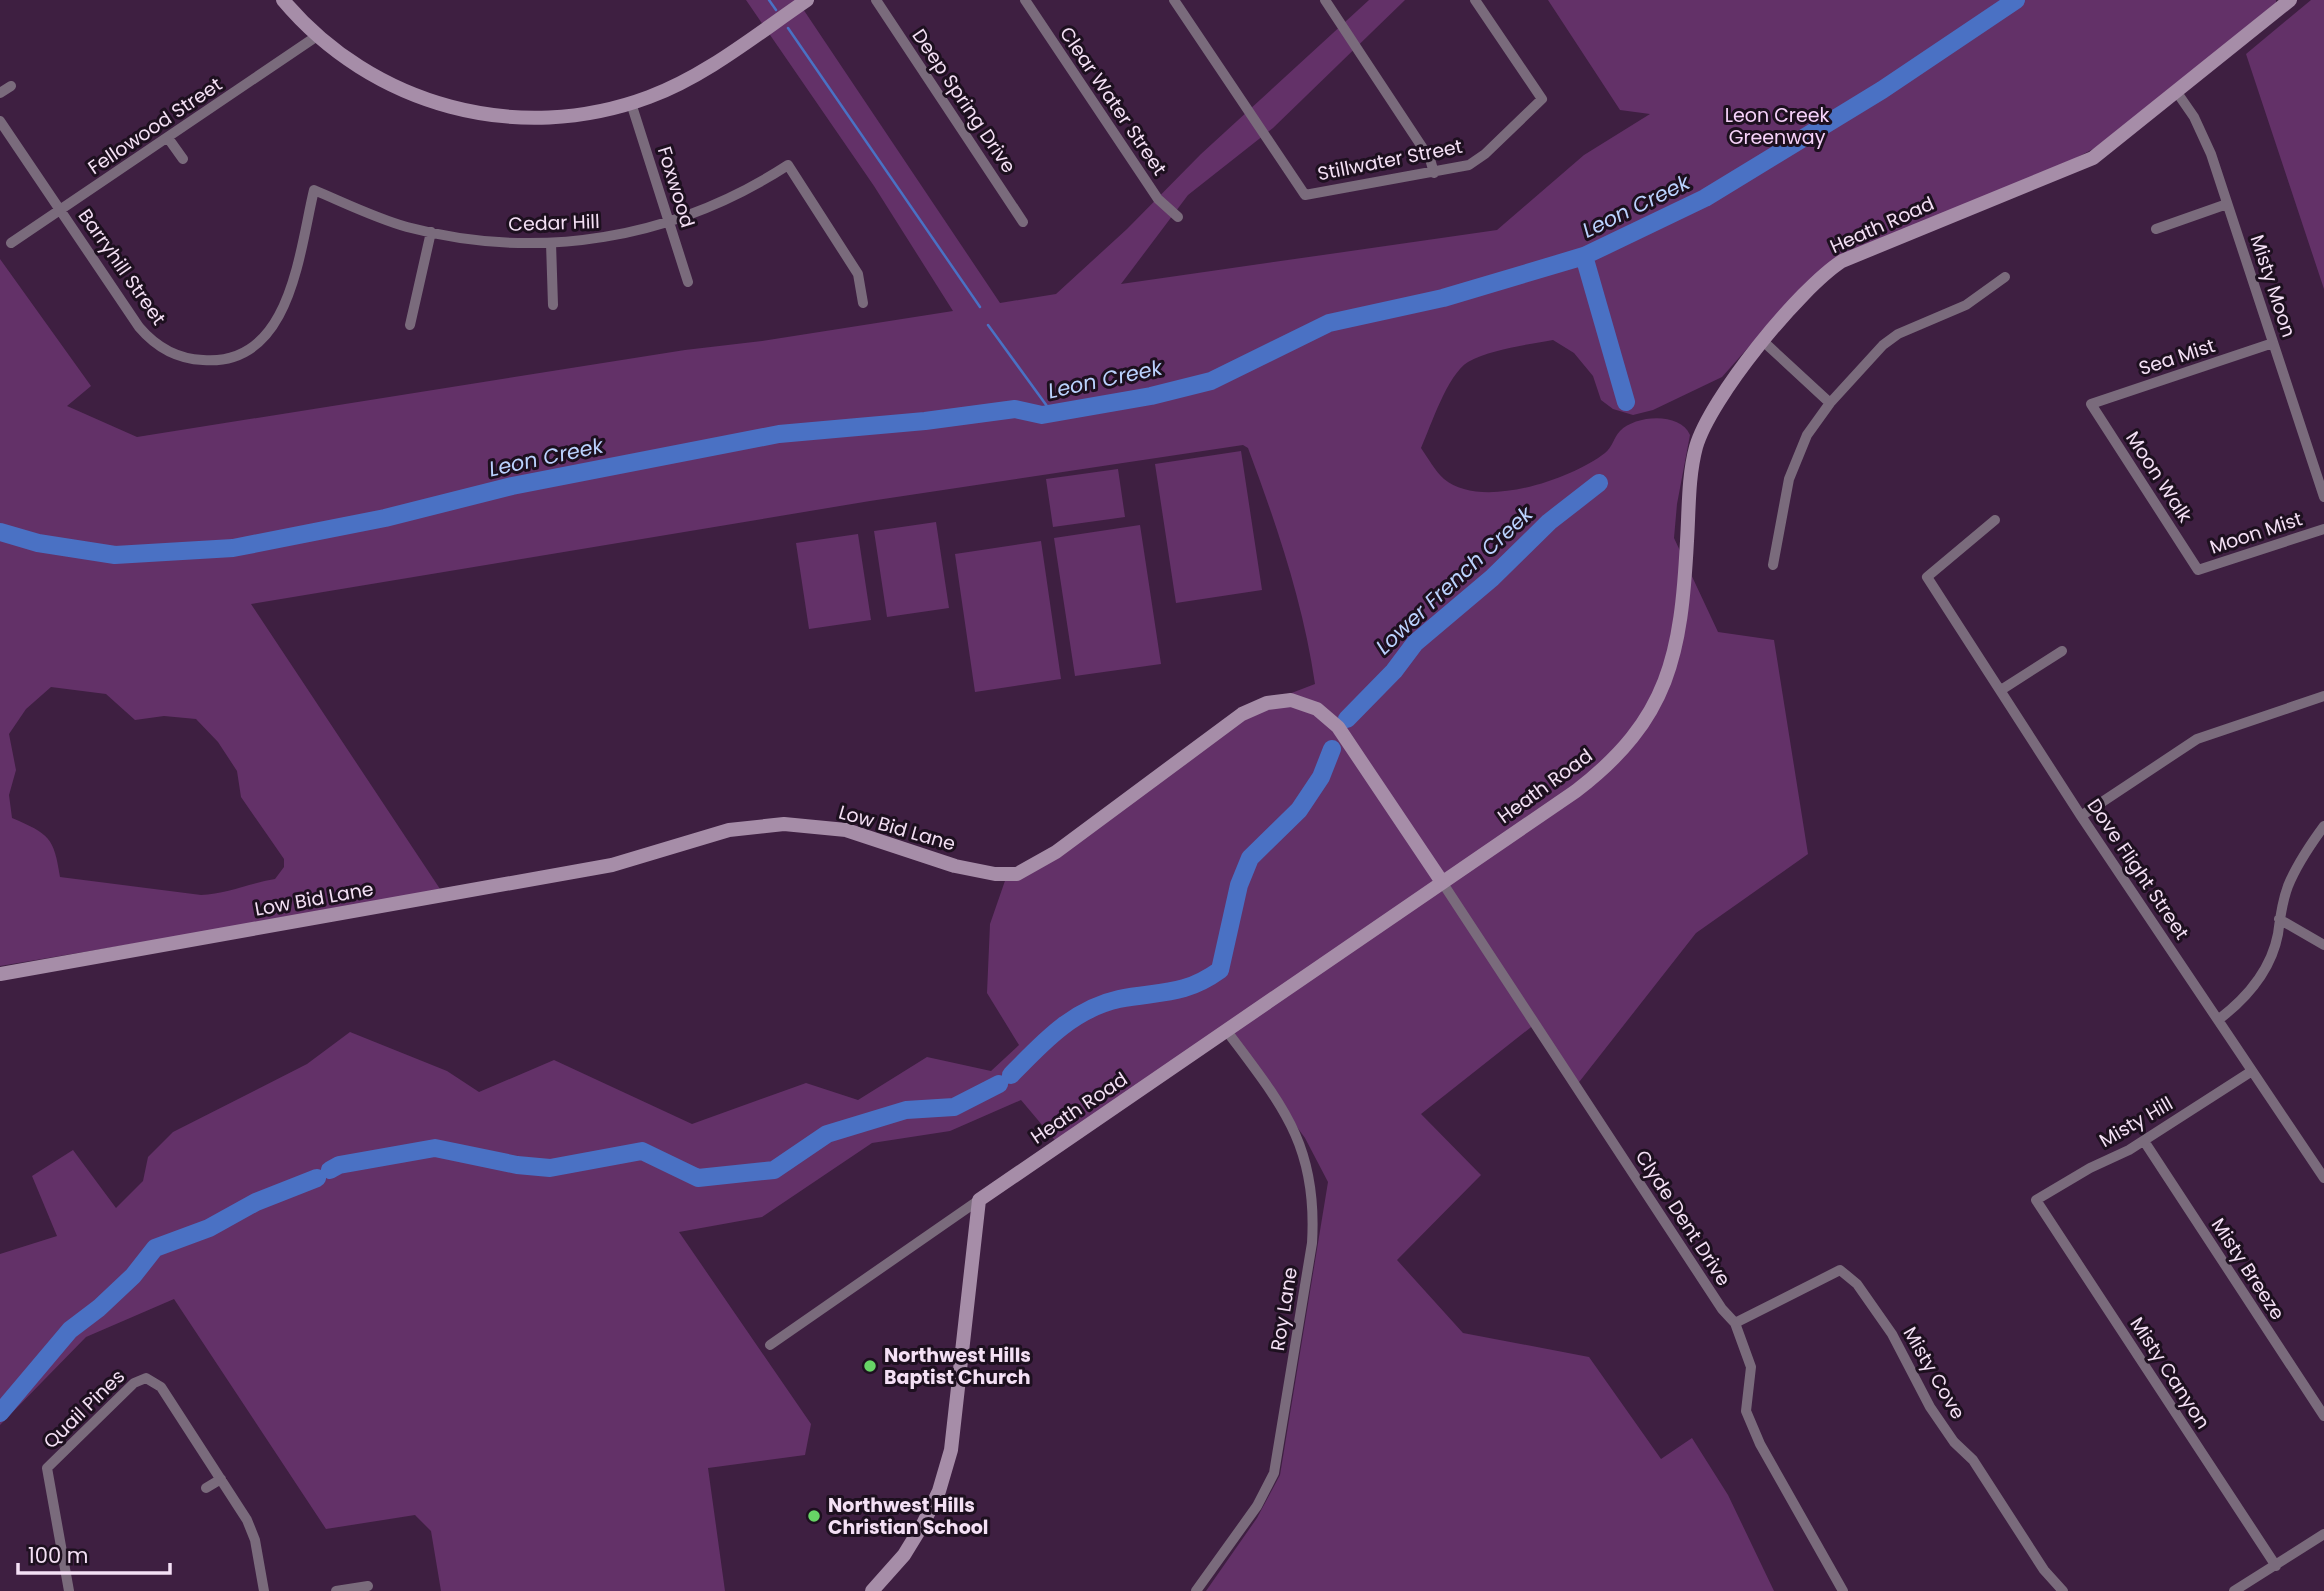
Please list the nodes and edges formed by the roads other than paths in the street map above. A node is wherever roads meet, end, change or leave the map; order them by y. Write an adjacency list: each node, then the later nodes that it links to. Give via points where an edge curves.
1 (283, 0): 9 (street)
2 (807, 0): 13 (street, via 681,83)
3 (876, 0): 22 (street, Deep Spring Drive)
4 (1025, 0): 21 (street, Clear Water Street, via 1158,199)
5 (1174, 0): 17 (street, Stillwater Street, via 1305,195)
6 (1325, 0): 17 (street, via 1430,159)
7 (1475, 0): 17 (street, Stillwater Street, via 1542,99 1480,159)
8 (2290, 0): 11 (street, Heath Road)
9 (317, 36): 13 (street, via 385,83 470,112 542,119); 15 (street, Fellowood Street)
10 (11, 86): 12 (street)
11 (2176, 91): 19 (street, Misty Moon, via 2203,135); 33 (street, Heath Road, via 2093,158 1842,261 1818,280)
12 (0, 93)
13 (631, 103): 23 (street, Foxwood)
14 (0, 121): 20 (street, Barryhill Street)
15 (168, 138): 16 (street); 20 (street, Fellowood Street)
16 (183, 159)
17 (1434, 173)
18 (314, 190): 20 (street, Barryhill Street, via 288,298 278,320 249,349 207,361 173,354 145,333); 25 (street, Cedar Hill, via 363,212)
19 (2227, 204): 24 (street); 34 (street, Misty Moon)
20 (62, 211): 26 (street, Fellowood Street)
21 (1178, 217)
22 (1023, 222)
23 (669, 223): 27 (street, Cedar Hill, via 611,237); 29 (street, Foxwood); 30 (street, Cedar Hill, via 733,198 788,165 858,274)
24 (2156, 229)
25 (431, 232): 27 (street, Cedar Hill, via 494,242); 32 (street)
26 (11, 243)
27 (551, 243): 31 (street)
28 (2005, 277): 35 (street, via 1966,304 1898,334)
29 (688, 282)
30 (863, 303)
31 (553, 306)
32 (410, 325)
33 (1763, 342): 35 (street); 47 (street, Heath Road, via 1709,415 1696,448 1683,615 1671,667 1648,715 1597,775)
34 (2273, 344): 36 (street, Sea Mist); 37 (street, Misty Moon)
35 (1830, 403): 40 (street, via 1807,435 1789,479)
36 (2091, 404): 41 (street, Moon Walk)
37 (2324, 497)
38 (1995, 520): 43 (street, Dove Flight Street, via 1927,577)
39 (2324, 529): 41 (street, Moon Mist)
40 (1773, 565)
41 (2198, 570)
42 (2062, 651): 43 (street)
43 (2001, 690): 45 (street, Dove Flight Street)
44 (2324, 696): 45 (street, via 2197,739)
45 (2081, 816): 51 (street, Dove Flight Street)
46 (2324, 826): 48 (street, via 2296,869)
47 (1442, 882): 50 (street, Low Bid Lane, via 1338,727 1310,704 1278,700 1242,714 1056,852 1017,874 955,866 846,830 755,825 612,865); 52 (street, Heath Road); 58 (street, Clyde Dent Drive)
48 (2279, 919): 49 (street); 51 (street, via 2273,950 2261,976 2244,1000)
49 (2324, 946)
50 (0, 974)
51 (2218, 1020): 53 (street, Dove Flight Street)
52 (1226, 1030): 56 (street, Heath Road); 70 (street, Roy Lane, via 1279,1103 1298,1139 1310,1174 1313,1222 1274,1473 1257,1506)
53 (2252, 1071): 54 (street, Misty Hill); 55 (street, Dove Flight Street)
54 (2144, 1141): 57 (street, Misty Hill); 60 (street, Misty Breeze)
55 (2324, 1178)
56 (979, 1200): 59 (street, Heath Road); 69 (street, via 951,1450 923,1524 904,1555)
57 (2036, 1200): 64 (street, Misty Canyon)
58 (1735, 1323): 71 (street, Clyde Dent Drive, via 1751,1367 1746,1411); 72 (street, Misty Cove, via 1840,1270 1857,1284 1892,1334 1930,1408 1973,1460 2044,1570)
59 (770, 1345)
60 (2324, 1416)
61 (221, 1479): 62 (street); 66 (street, Quail Pines, via 161,1387 146,1378 134,1383 47,1468); 67 (street, via 251,1530)
62 (206, 1488)
63 (2324, 1534): 64 (street)
64 (2276, 1566): 73 (street)
65 (368, 1586): 68 (street)
66 (69, 1591)
67 (264, 1591)
68 (336, 1591)
69 (872, 1591)
70 (1196, 1591)
71 (1843, 1591)
72 (2063, 1591)
73 (2234, 1591)

